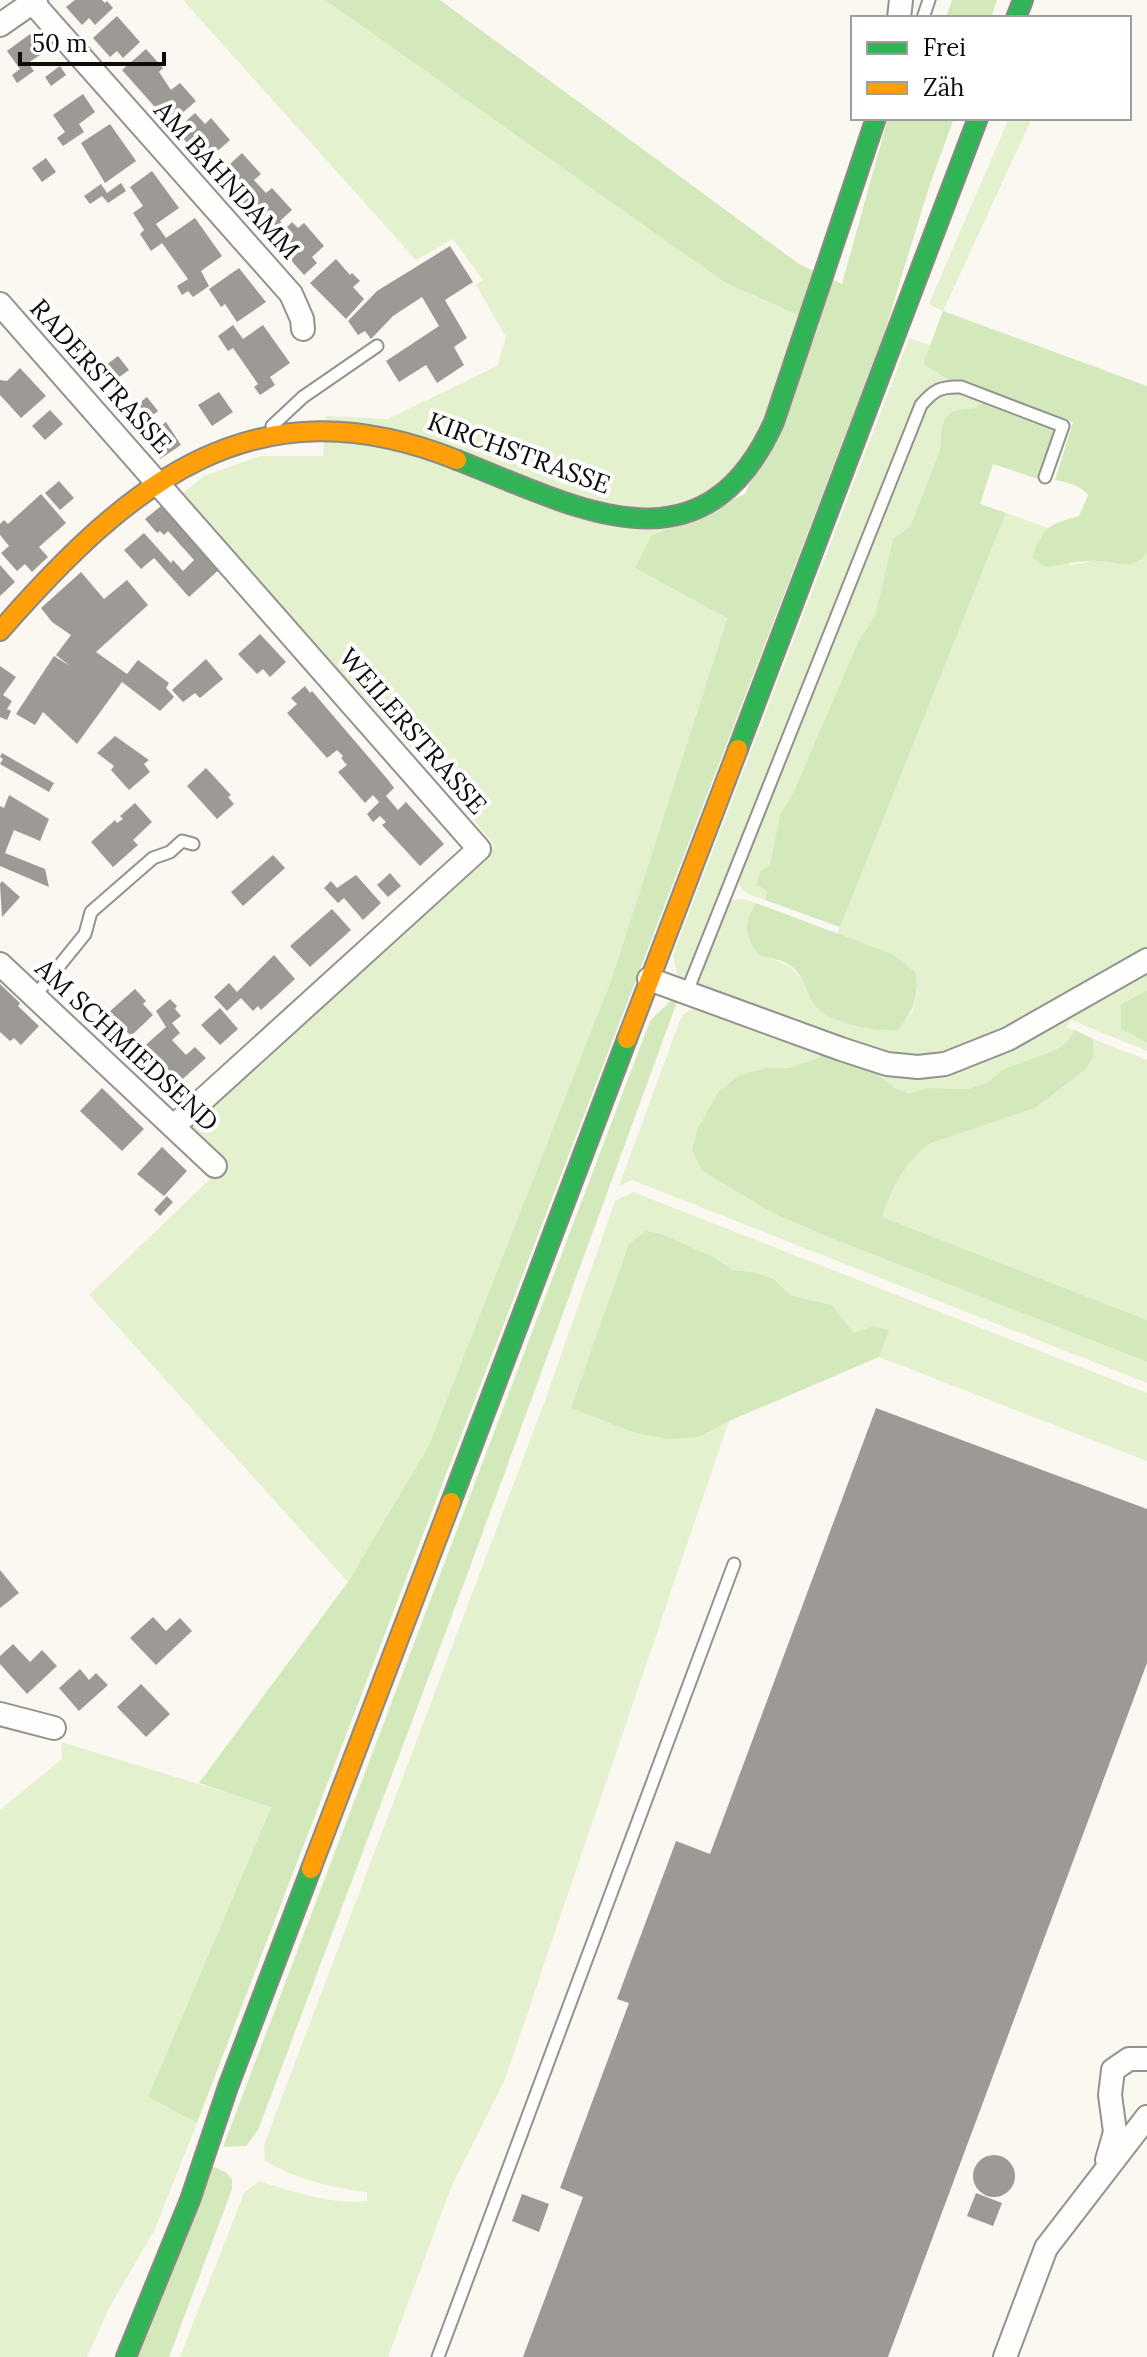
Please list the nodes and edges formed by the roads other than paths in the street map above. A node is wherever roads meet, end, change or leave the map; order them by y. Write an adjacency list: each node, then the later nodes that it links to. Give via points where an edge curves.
1 (34, 1): 2 (street); 6 (street, AM BAHNDAMM, via 291,294)
2 (0, 25)
3 (875, 120): 8 (main road, KIRCHSTRASSE, via 773,423 752,463 708,502 681,514 631,520 561,504 443,452 390,437 329,431)
4 (977, 120): 15 (main road)
5 (0, 304): 10 (street, RADERSTRASSE)
6 (303, 329)
7 (377, 346): 8 (lane, via 303,397)
8 (260, 438): 10 (main road, KIRCHSTRASSE, via 216,451)
9 (1045, 477): 16 (lane, via 1063,426 961,387 943,386 921,405)
10 (160, 484): 11 (main road, KIRCHSTRASSE, via 82,548); 18 (street, WEILERSTRASSE, via 479,849)
11 (0, 631)
12 (193, 844): 17 (lane, via 182,841 153,858 91,912 85,934)
13 (1147, 960): 16 (street, via 1008,1039 945,1064 918,1067 875,1060)
14 (0, 964): 17 (street, AM SCHMIEDSEND)
15 (649, 979): 16 (street); 26 (main road)
16 (686, 994)
17 (34, 997): 18 (street, AM SCHMIEDSEND)
18 (175, 1125): 19 (street, AM SCHMIEDSEND)
19 (215, 1166)
20 (734, 1564): 29 (lane)
21 (0, 1714): 22 (street)
22 (54, 1728)
23 (1147, 2059): 25 (street, via 1129,2059 1113,2070 1115,2132)
24 (1147, 2117): 25 (street)
25 (1103, 2172): 30 (street, via 1046,2248)
26 (184, 2199): 27 (main road); 28 (main road)
27 (106, 2357)
28 (126, 2357)
29 (438, 2357)
30 (1005, 2357)

